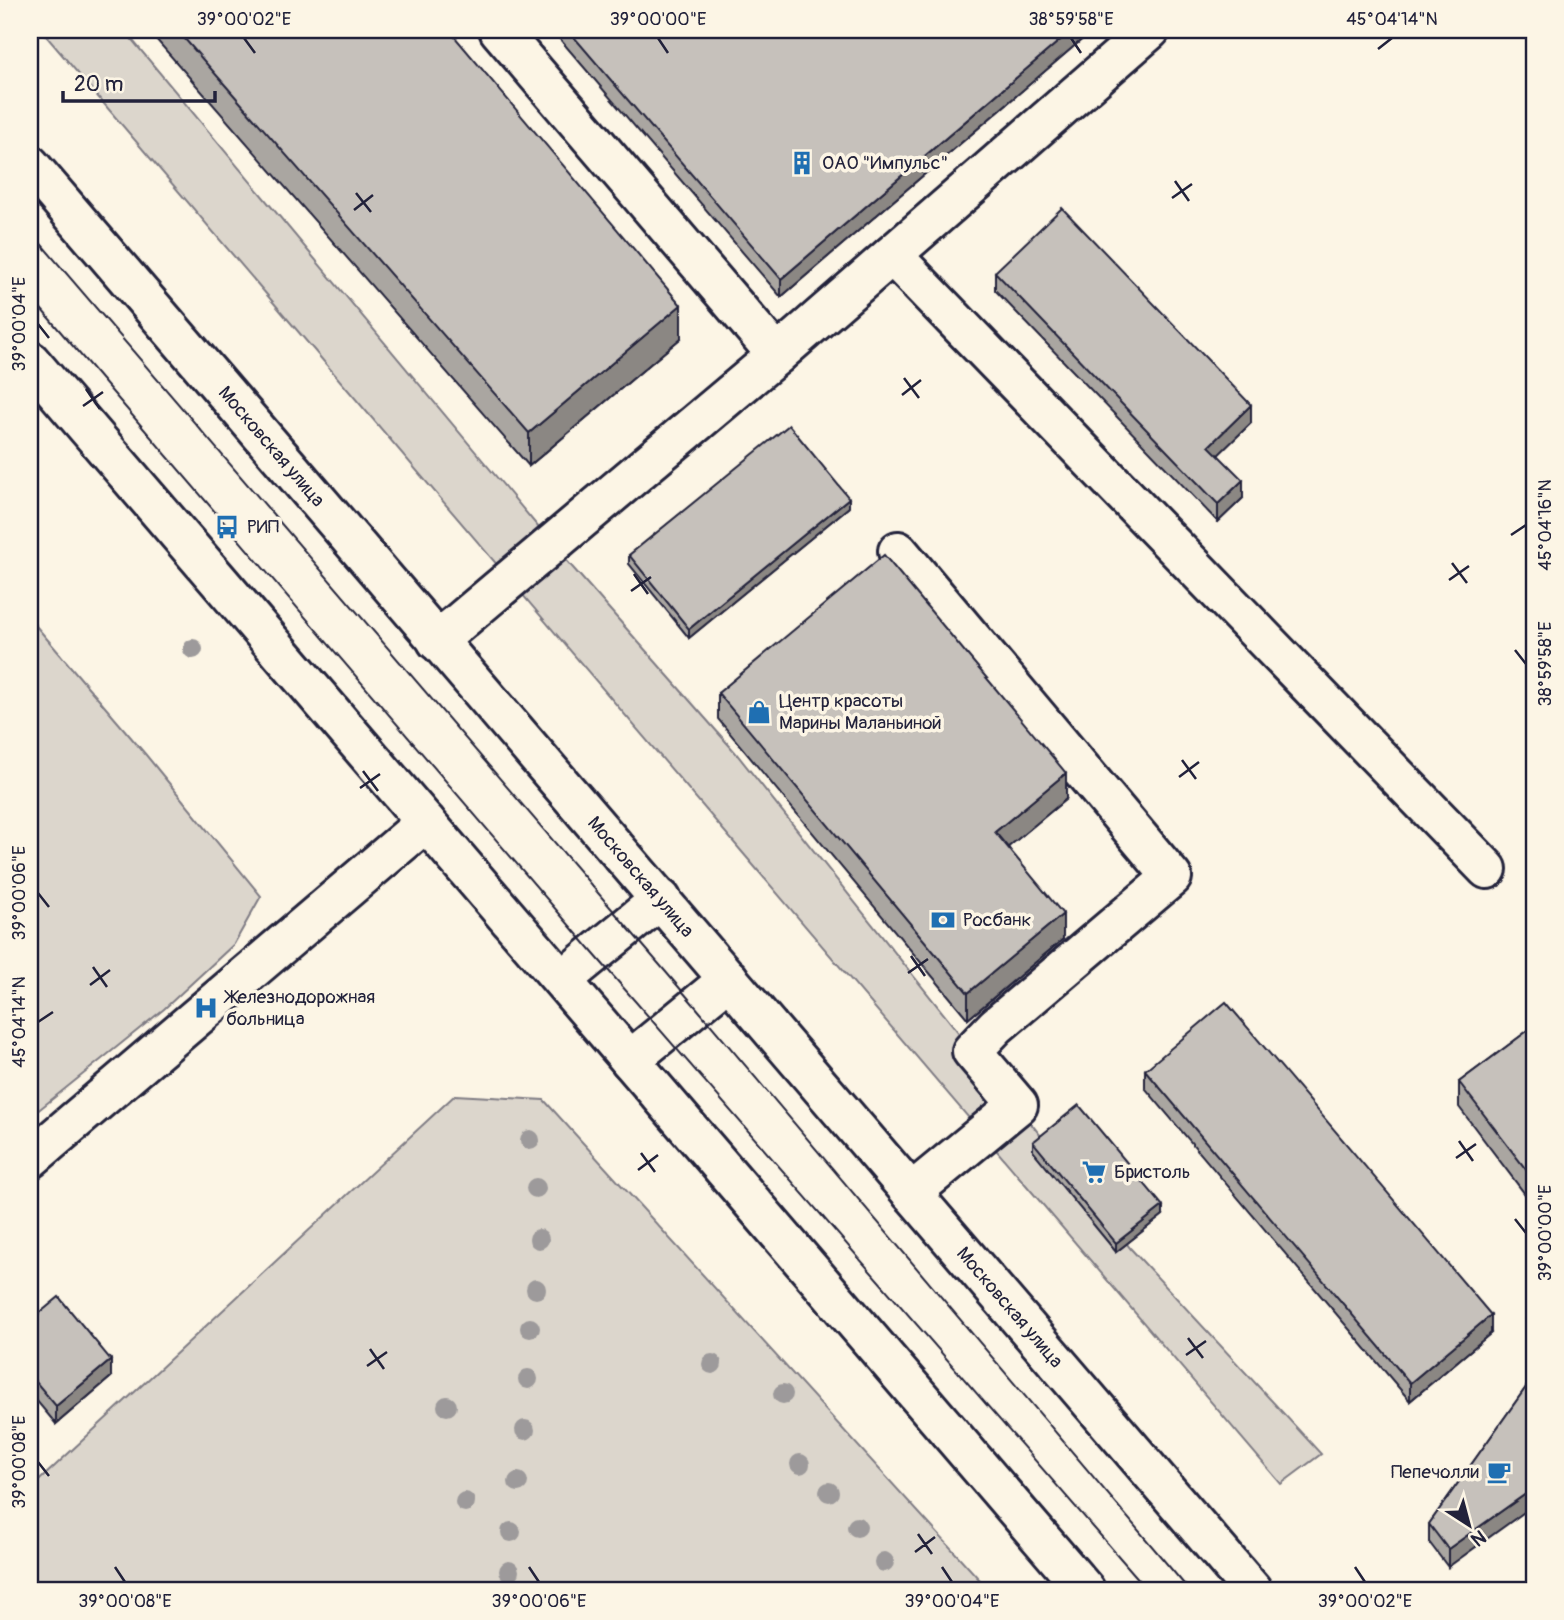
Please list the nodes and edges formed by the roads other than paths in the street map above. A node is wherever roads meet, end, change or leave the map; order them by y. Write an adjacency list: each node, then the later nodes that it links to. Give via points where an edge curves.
1 (499, 30): 5 (street)
2 (1150, 30): 4 (street)
3 (30, 165): 8 (street, Московская улица)
4 (892, 255): 5 (street); 10 (street)
5 (777, 355): 8 (street)
6 (30, 361): 9 (street)
7 (898, 551): 16 (street, via 1172,877 972,1051 1018,1105)
8 (437, 641): 11 (street, Московская улица)
9 (426, 822): 13 (street); 15 (street)
10 (1487, 869)
11 (661, 899): 12 (street, Московская улица); 13 (street)
12 (729, 979): 14 (street); 16 (street, Московская улица)
13 (562, 980): 14 (street)
14 (630, 1060): 17 (street)
15 (30, 1159)
16 (911, 1193): 18 (street, Московская улица)
17 (1085, 1590)
18 (1252, 1590)

